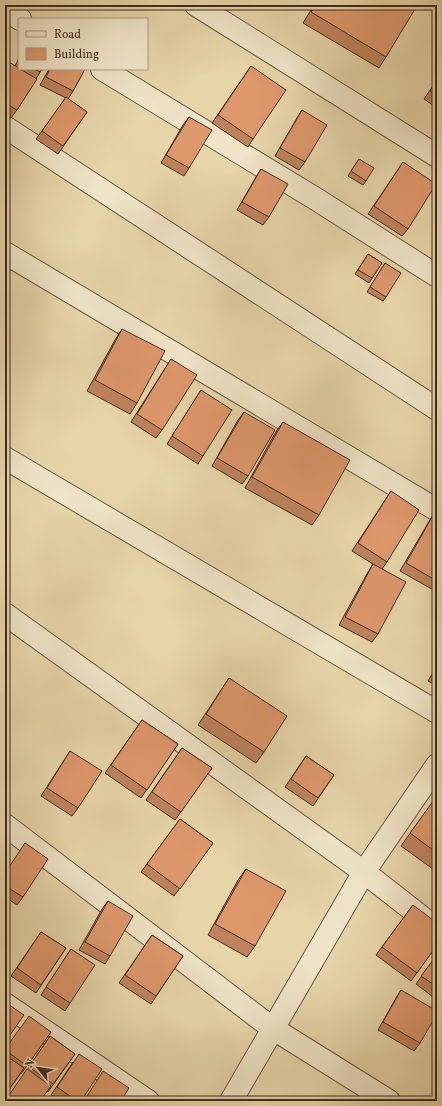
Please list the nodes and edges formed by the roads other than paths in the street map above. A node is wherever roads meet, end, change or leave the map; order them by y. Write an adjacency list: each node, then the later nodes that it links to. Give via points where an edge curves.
1 (196, 5): 6 (street)
2 (5, 10): 3 (street)
3 (18, 18)
4 (104, 70): 8 (street)
5 (5, 127): 9 (street)
6 (437, 156)
7 (5, 253): 11 (street)
8 (437, 276)
9 (437, 409)
10 (5, 458): 13 (street)
11 (437, 510)
12 (5, 614): 16 (street)
13 (437, 712)
14 (437, 765): 16 (street)
15 (5, 825): 19 (street)
16 (364, 872): 17 (street); 19 (street)
17 (437, 929)
18 (5, 1004): 20 (street)
19 (272, 1028): 21 (street); 22 (street)
20 (148, 1101)
21 (231, 1101)
22 (389, 1101)

